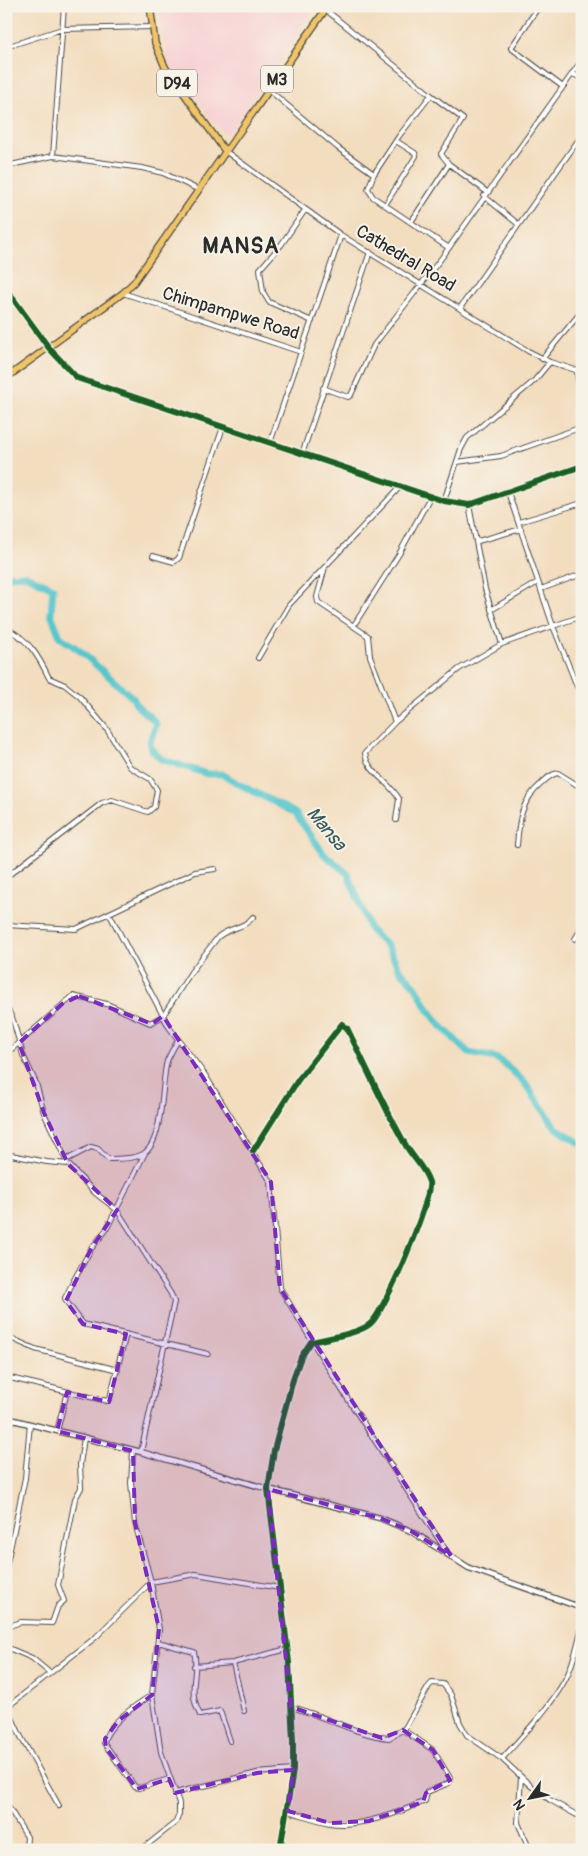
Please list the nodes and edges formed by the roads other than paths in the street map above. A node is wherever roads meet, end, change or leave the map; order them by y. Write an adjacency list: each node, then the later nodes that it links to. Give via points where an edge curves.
1 (64, 6): 8 (street)
2 (150, 6): 7 (main road, D94)
3 (538, 6): 13 (street, via 511,48)
4 (577, 6): 6 (street)
5 (327, 8): 14 (main road, M3); 15 (street)
6 (582, 10)
7 (153, 27): 8 (street); 18 (main road, D94, via 155,43 165,67)
8 (62, 29): 9 (street); 19 (street)
9 (6, 47)
10 (582, 60): 11 (street)
11 (572, 73): 12 (street); 13 (street)
12 (582, 79)
13 (563, 87): 24 (street)
14 (269, 90): 18 (main road, M3); 22 (street)
15 (431, 95): 17 (street); 20 (street, via 463,119 441,153)
16 (582, 135): 28 (street)
17 (396, 141): 22 (street); 25 (street, via 416,156)
18 (225, 151): 23 (main road, M3); 26 (street, Cathedral Road)
19 (53, 156): 21 (street); 23 (street, via 142,168 163,173)
20 (449, 164): 24 (street); 27 (street)
21 (6, 166)
22 (374, 174): 25 (street, via 368,191)
23 (199, 190): 34 (main road, M3)
24 (485, 194): 28 (street); 30 (street)
25 (384, 205): 27 (street)
26 (305, 210): 29 (street, Cathedral Road); 37 (street, via 265,262 259,275 269,302)
27 (411, 222): 30 (street)
28 (518, 224): 35 (street)
29 (341, 235): 31 (street, Cathedral Road); 37 (street, Chimpampwe Road)
30 (449, 248): 32 (street)
31 (370, 252): 32 (street, Cathedral Road); 45 (street)
32 (422, 284): 35 (street, Cathedral Road); 45 (street, via 374,345 350,396)
33 (6, 289): 38 (street)
34 (123, 293): 38 (main road, M3); 39 (street, Chimpampwe Road)
35 (460, 308): 40 (street, Cathedral Road)
36 (582, 311): 40 (street)
37 (312, 321): 39 (street, Chimpampwe Road)
38 (49, 348): 44 (main road, M3); 47 (street, via 76,378)
39 (301, 352): 49 (street)
40 (542, 358): 41 (street, Cathedral Road)
41 (550, 362): 42 (street, Cathedral Road); 51 (street, via 534,381 467,438)
42 (576, 370): 43 (street, Cathedral Road); 46 (street)
43 (582, 372)
44 (6, 378)
45 (324, 388): 50 (street)
46 (582, 420)
47 (223, 427): 49 (street); 62 (street, via 179,558 170,562)
48 (582, 427): 51 (street, via 501,456)
49 (270, 442): 50 (street)
50 (302, 454): 53 (street)
51 (456, 462): 56 (street)
52 (582, 466): 54 (street)
53 (400, 487): 55 (street); 63 (street)
54 (508, 492): 58 (street); 59 (street)
55 (430, 497): 56 (street); 69 (street)
56 (444, 502): 58 (street)
57 (582, 503): 59 (street)
58 (469, 505): 61 (street)
59 (519, 522): 60 (street)
60 (521, 529): 61 (street); 65 (street)
61 (478, 541): 67 (street)
62 (154, 556)
63 (325, 566): 69 (street, via 318,602); 73 (street, via 289,605)
64 (582, 574): 66 (street)
65 (538, 582): 66 (street); 67 (street)
66 (541, 589): 70 (street)
67 (491, 610): 72 (street)
68 (582, 616): 70 (street)
69 (354, 625): 75 (street, via 368,636 370,656)
70 (552, 626): 72 (street); 74 (street)
71 (6, 628): 80 (street, via 29,645 49,678 65,685 80,698 106,728 130,767 150,779 158,790 154,807 148,812 112,800 102,803)
72 (502, 644): 75 (street, via 459,669)
73 (258, 658)
74 (582, 699)
75 (395, 722): 77 (street, via 365,753 376,773 399,799)
76 (582, 788): 78 (street, via 558,774 542,782 521,810)
77 (396, 820)
78 (517, 845)
79 (215, 869): 81 (street, via 195,872)
80 (6, 877)
81 (109, 913): 83 (street, via 76,929); 87 (street)
82 (254, 917): 87 (street, via 245,925 223,932 218,937)
83 (6, 925)
84 (582, 928): 85 (street)
85 (575, 939)
86 (6, 1006): 89 (street)
87 (163, 1016): 88 (street); 89 (street, via 150,1023 107,1004 73,996)
88 (178, 1040): 91 (street, via 205,1075); 92 (street, via 166,1063 160,1116 151,1145)
89 (19, 1043): 90 (street); 94 (street, via 36,1083 44,1113)
90 (6, 1054)
91 (253, 1151): 98 (street, via 272,1182 278,1282); 98 (street, via 298,1080 342,1024 428,1181 427,1202 395,1283 376,1318 362,1328)
92 (145, 1153): 94 (street, via 108,1160 98,1149 91,1147); 95 (street)
93 (6, 1154): 94 (street)
94 (67, 1162): 95 (street, via 95,1193)
95 (117, 1210): 96 (street, via 91,1249 66,1298 69,1308 83,1324); 99 (street, via 171,1294 174,1310)
96 (126, 1334): 99 (street); 101 (street)
97 (6, 1336): 101 (street, via 35,1350)
98 (312, 1342): 110 (street, via 301,1357 294,1376 274,1450); 111 (street)
99 (165, 1344): 100 (street); 109 (street)
100 (208, 1354)
101 (118, 1370): 103 (street, via 107,1401)
102 (6, 1377): 103 (street)
103 (67, 1392): 106 (street)
104 (6, 1418): 105 (street)
105 (30, 1424): 106 (street); 112 (street, via 25,1478)
106 (57, 1431): 107 (street)
107 (84, 1438): 108 (street); 116 (street, via 81,1488 75,1499 58,1585 64,1601 58,1606 52,1623 29,1621)
108 (133, 1451): 109 (street); 113 (street, via 131,1483 135,1523)
109 (141, 1452): 110 (street)
110 (268, 1489): 111 (street, via 387,1520); 114 (street)
111 (451, 1556): 115 (street, via 478,1572)
112 (6, 1568)
113 (151, 1582): 114 (street, via 196,1574); 118 (street); 123 (street, via 96,1637)
114 (280, 1588): 120 (street)
115 (582, 1608)
116 (6, 1627)
117 (582, 1627): 130 (street, via 565,1680)
118 (158, 1642): 122 (street, via 194,1652); 124 (street)
119 (6, 1647): 123 (street, via 32,1658)
120 (287, 1649): 121 (street); 126 (street)
121 (233, 1663): 122 (street); 127 (street)
122 (194, 1666): 129 (street, via 195,1705 200,1715 220,1711)
123 (50, 1673): 125 (street)
124 (152, 1695): 133 (street); 133 (street, via 118,1721 104,1743 137,1789)
125 (7, 1706): 136 (street)
126 (291, 1707): 128 (street, via 382,1738 395,1736); 131 (street)
127 (244, 1711)
128 (403, 1730): 130 (street, via 429,1686 443,1684 451,1695 467,1735); 137 (street, via 433,1750 450,1778 449,1782 427,1792 425,1801 369,1821 342,1824)
129 (230, 1741)
130 (502, 1759): 132 (street)
131 (293, 1770): 134 (street, via 257,1773); 137 (street)
132 (521, 1777): 138 (street, via 550,1800); 142 (street, via 518,1823)
133 (169, 1779): 134 (street)
134 (175, 1793): 140 (street, via 179,1809 176,1822)
135 (6, 1803): 139 (street, via 27,1837)
136 (59, 1806)
137 (288, 1811): 141 (street)
138 (582, 1818)
139 (26, 1850)
140 (141, 1850)
141 (280, 1850)
142 (530, 1850)

